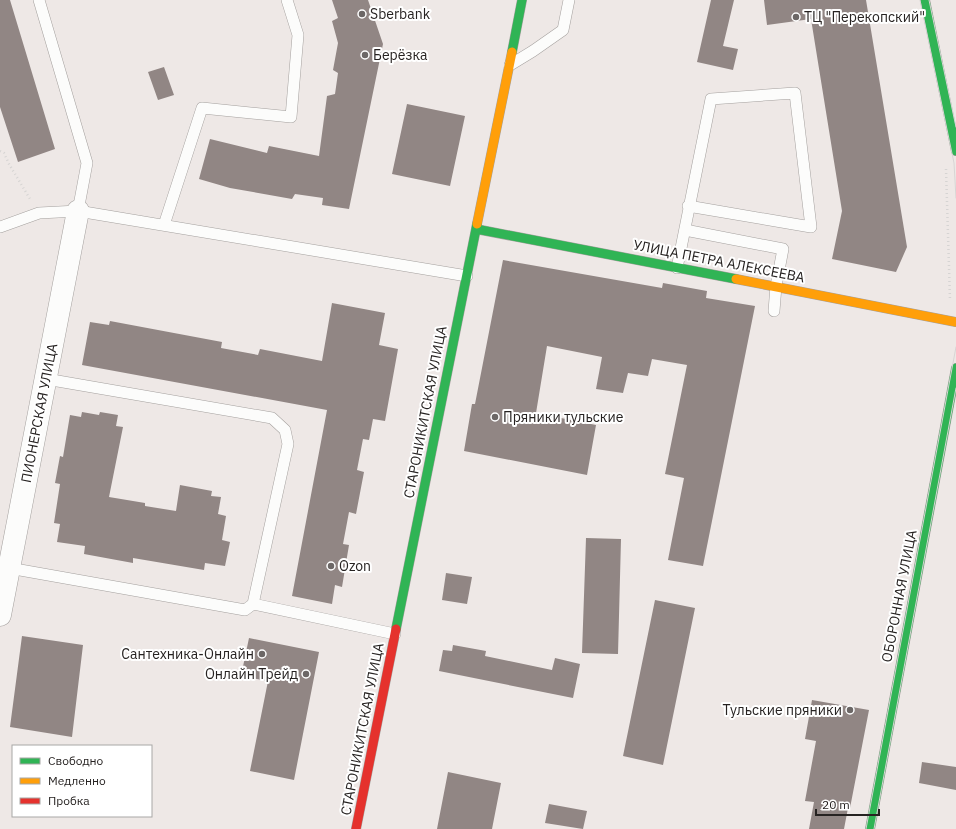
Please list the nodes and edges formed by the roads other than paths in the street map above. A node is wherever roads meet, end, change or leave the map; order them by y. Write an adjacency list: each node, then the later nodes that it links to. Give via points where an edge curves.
1 (39, 0): 11 (lane, via 87,163)
2 (287, 0): 12 (lane, via 298,35 291,117 202,108)
3 (522, 0): 7 (main road, СТАРОНИКИТСКАЯ УЛИЦА)
4 (569, 0): 7 (lane, via 563,30)
5 (925, 0): 6 (main road)
6 (938, 62): 8 (lane); 9 (main road)
7 (509, 65): 14 (main road, СТАРОНИКИТСКАЯ УЛИЦА)
8 (925, 65)
9 (956, 151)
10 (688, 206): 10 (lane, via 812,227 796,93 711,99); 15 (lane)
11 (78, 211): 12 (lane); 13 (lane, via 39,213); 22 (street, ПИОНЕРСКАЯ УЛИЦА)
12 (164, 225): 17 (lane)
13 (0, 227)
14 (476, 229): 16 (main road, УЛИЦА ПЕТРА АЛЕКСЕЕВА); 17 (main road, СТАРОНИКИТСКАЯ УЛИЦА)
15 (685, 230): 16 (lane); 18 (lane, via 783,249)
16 (677, 268): 18 (main road, УЛИЦА ПЕТРА АЛЕКСЕЕВА)
17 (467, 276): 26 (main road, СТАРОНИКИТСКАЯ УЛИЦА)
18 (776, 286): 19 (lane); 20 (main road, УЛИЦА ПЕТРА АЛЕКСЕЕВА)
19 (774, 311)
20 (956, 322)
21 (956, 368): 28 (main road, ОБОРОННАЯ УЛИЦА)
22 (46, 380): 23 (street, ПИОНЕРСКАЯ УЛИЦА); 24 (lane, via 272,418 285,430 288,444)
23 (9, 568): 24 (lane, via 245,610); 25 (street, ПИОНЕРСКАЯ УЛИЦА)
24 (253, 604): 26 (lane)
25 (0, 615)
26 (395, 634): 27 (main road, СТАРОНИКИТСКАЯ УЛИЦА)
27 (356, 829)
28 (870, 829)

